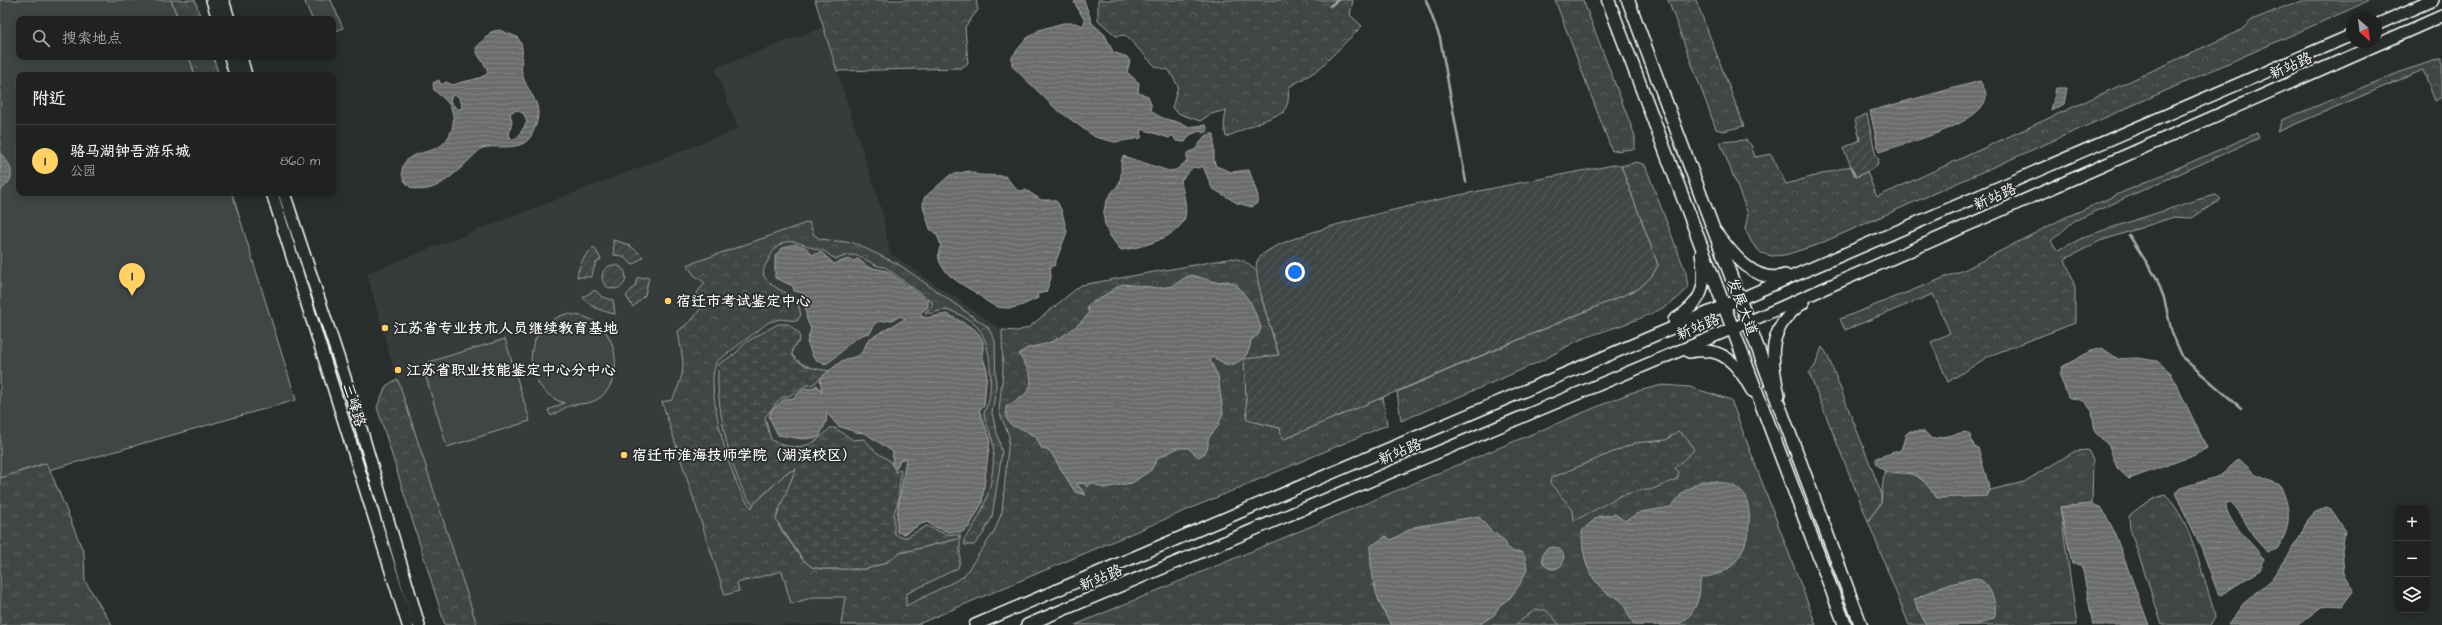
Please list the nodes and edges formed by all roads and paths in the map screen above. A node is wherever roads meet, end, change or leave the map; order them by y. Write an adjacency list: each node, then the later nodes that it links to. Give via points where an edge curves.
1 (212, 0): 6 (street)
2 (223, 0): 7 (street)
3 (1608, 0): 18 (main road, 发展大道)
4 (1628, 0): 17 (main road, 发展大道)
5 (2434, 0): 9 (street)
6 (217, 16)
7 (228, 16)
8 (2442, 16): 20 (street, 新站路)
9 (2382, 22)
10 (2346, 38): 19 (street, 新站路)
11 (231, 60): 13 (street)
12 (242, 60): 14 (street)
13 (234, 72)
14 (245, 72)
15 (273, 196): 29 (street, 三峰路)
16 (285, 196): 30 (street, 三峰路, via 354,405)
17 (1713, 229): 19 (street, via 1750,270 1771,277 1779,277); 21 (main road, 发展大道)
18 (1697, 234): 22 (main road, 发展大道); 25 (street, via 1704,268 1704,285 1698,301 1687,312)
19 (1836, 258): 21 (street, 新站路)
20 (1843, 280): 23 (street, 新站路); 27 (street, via 1789,313 1775,334 1772,350)
21 (1740, 299): 22 (street, 新站路); 23 (main road, 发展大道)
22 (1724, 305): 24 (main road, 发展大道); 25 (street, 新站路)
23 (1748, 322): 24 (street, 新站路); 27 (main road, 发展大道)
24 (1733, 328): 26 (street, 新站路); 28 (main road, 发展大道)
25 (1645, 339): 31 (street, 新站路)
26 (1650, 364): 28 (street, via 1701,349 1722,355 1735,364 1744,377); 32 (street, 新站路)
27 (1785, 421): 34 (main road, 发展大道)
28 (1770, 427): 33 (main road, 发展大道)
29 (408, 625)
30 (420, 625)
31 (975, 625)
32 (1028, 625)
33 (1845, 625)
34 (1861, 625)

